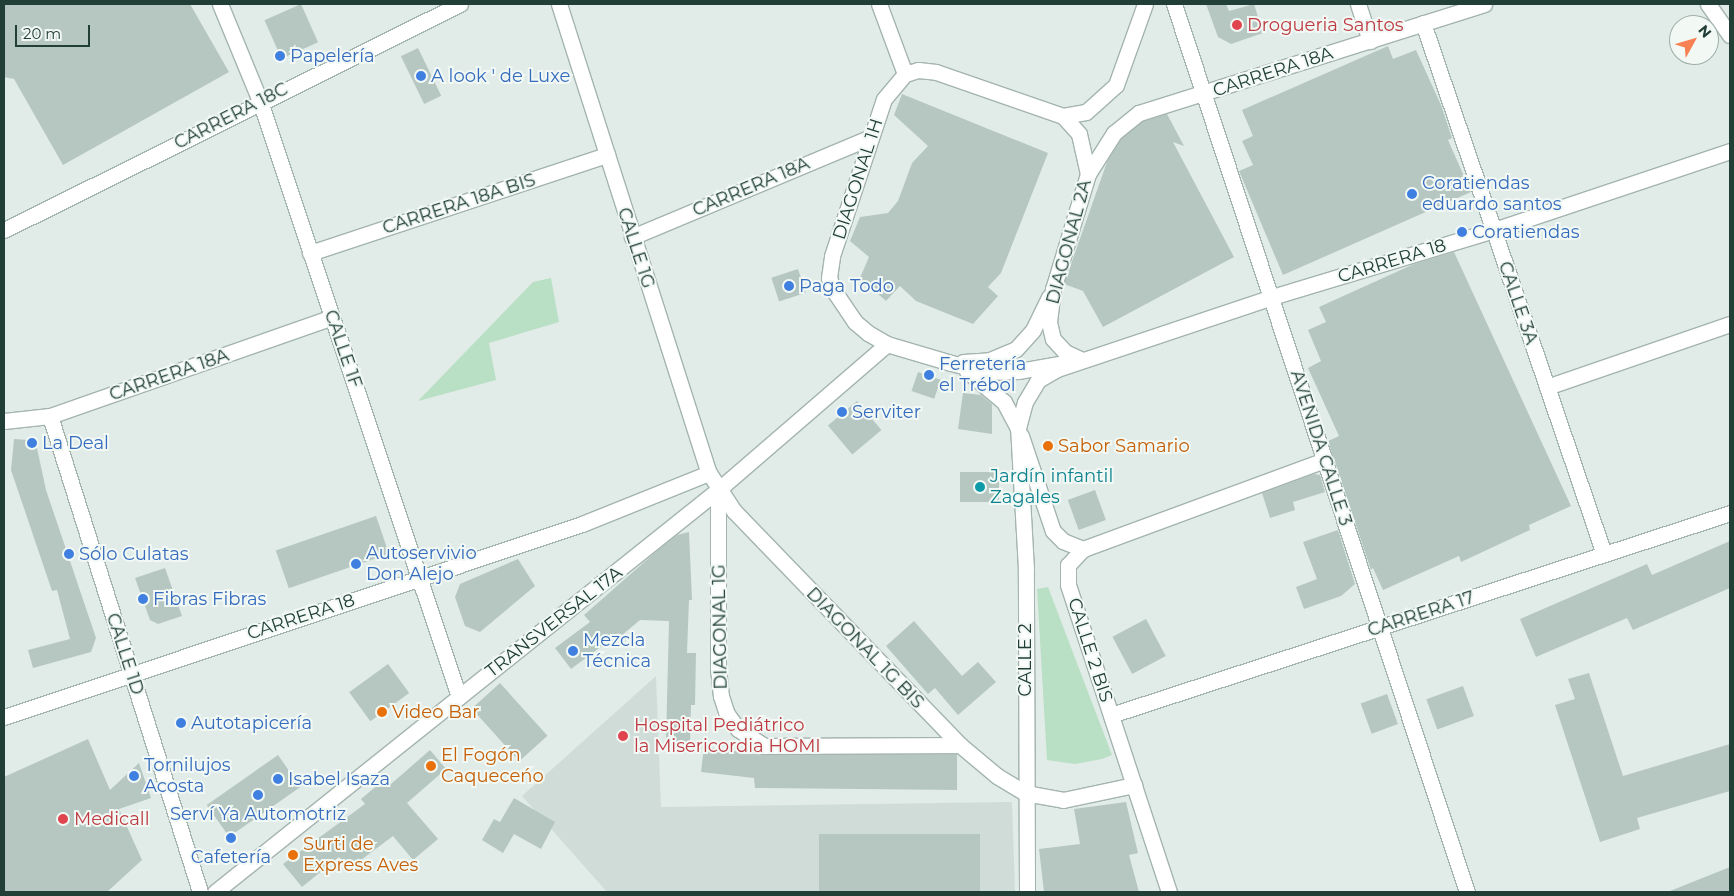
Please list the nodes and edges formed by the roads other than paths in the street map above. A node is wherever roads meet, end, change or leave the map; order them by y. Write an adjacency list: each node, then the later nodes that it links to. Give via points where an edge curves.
1 (220, 4): 15 (street, CALLE 1F)
2 (460, 4): 15 (street, CARRERA 18C)
3 (559, 4): 19 (street, CALLE 1G)
4 (879, 4): 13 (street)
5 (1145, 4): 16 (street, via 1116,85 1086,112)
6 (1174, 4): 14 (street, AVENIDA CALLE 3)
7 (1358, 4): 12 (street)
8 (1482, 4): 10 (street, CARRERA 18A)
9 (1708, 4): 11 (street)
10 (1423, 23): 12 (street, CARRERA 18A); 22 (street, CALLE 3A)
11 (1730, 35)
12 (1370, 41): 14 (street, CARRERA 18A)
13 (905, 74): 16 (street, via 918,70 936,72); 17 (street, DIAGONAL 1H, via 884,100)
14 (1205, 94): 20 (street, CARRERA 18A, via 1159,105 1123,123); 27 (street, AVENIDA CALLE 3)
15 (260, 101): 21 (street, CARRERA 18C); 24 (street, CALLE 1F)
16 (1063, 116): 20 (street, DIAGONAL 2A, via 1080,134)
17 (871, 137): 23 (street, CARRERA 18A); 26 (street, DIAGONAL 1H, via 829,268)
18 (1730, 151): 22 (street, CARRERA 18)
19 (608, 155): 23 (street, CALLE 1G); 24 (street, CARRERA 18A BIS)
20 (1088, 174): 25 (street, DIAGONAL 2A)
21 (4, 230)
22 (1494, 230): 27 (street, CARRERA 18); 33 (street, CALLE 3A)
23 (632, 237): 38 (street, CALLE 1G)
24 (310, 252): 28 (street, CALLE 1F)
25 (1053, 289): 31 (street, DIAGONAL 2A, via 1050,332 1065,352); 32 (street, CARRERA 18, via 1033,330 1016,349 990,360)
26 (834, 291): 30 (street, CARRERA 18, via 856,322)
27 (1272, 297): 31 (street, CARRERA 18); 37 (street, AVENIDA CALLE 3)
28 (332, 317): 34 (street, CARRERA 18A); 43 (street, CALLE 1F)
29 (1730, 324): 33 (street)
30 (887, 344): 32 (street, CARRERA 18); 39 (street, TRANSVERSAL 17A)
31 (1082, 360): 32 (street, CARRERA 18, via 1018,371 987,372); 36 (street, CARRERA 18, via 1038,380 1025,402)
32 (951, 363): 36 (street, CARRERA 18, via 973,374 996,393)
33 (1547, 387): 42 (street, CALLE 3A)
34 (50, 416): 35 (street, CARRERA 18A); 45 (street, CALLE 1D)
35 (4, 420)
36 (1018, 428): 41 (street, via 1054,531 1063,541); 51 (street, CALLE 2, via 1026,569)
37 (1325, 460): 41 (street); 44 (street, AVENIDA CALLE 3)
38 (709, 472): 39 (street, CALLE 1G); 43 (street, CARRERA 18, via 582,524)
39 (718, 490): 46 (street, TRANSVERSAL 17A); 49 (street, DIAGONAL 1G BIS, via 750,530); 49 (street, DIAGONAL 1G, via 721,696 727,714 738,729 764,746)
40 (1730, 513): 42 (street, CARRERA 17)
41 (1083, 548): 47 (street, CALLE 2 BIS, via 1068,565 1068,584)
42 (1604, 554): 44 (street, CARRERA 17)
43 (419, 578): 45 (street, CARRERA 18); 46 (street, CALLE 1F)
44 (1380, 627): 47 (street, CARRERA 17); 56 (street, AVENIDA CALLE 3)
45 (131, 673): 48 (street, CARRERA 18); 52 (street, CALLE 1D)
46 (459, 697): 53 (street, TRANSVERSAL 17A)
47 (1111, 715): 50 (street, CALLE 2 BIS)
48 (4, 717)
49 (960, 745): 51 (street, DIAGONAL 1G BIS, via 997,776)
50 (1134, 785): 51 (street, DIAGONAL 1G BIS, via 1063,800); 55 (street, CALLE 2 BIS)
51 (1026, 793): 54 (street, CALLE 2)
52 (200, 892)
53 (215, 892)
54 (1027, 892)
55 (1169, 892)
56 (1467, 892)

